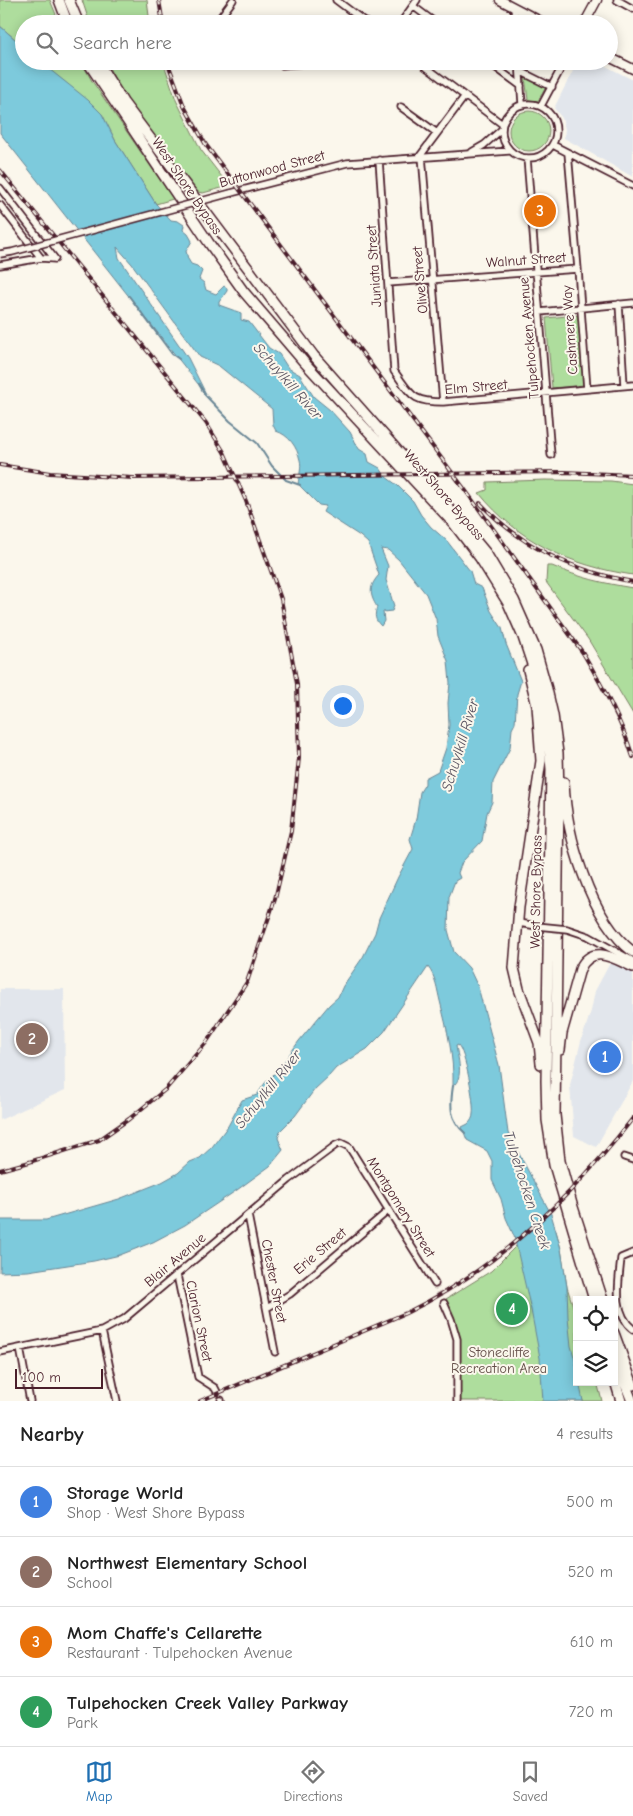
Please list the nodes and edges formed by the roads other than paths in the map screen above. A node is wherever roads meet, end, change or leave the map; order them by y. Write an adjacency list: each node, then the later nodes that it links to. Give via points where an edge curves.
1 (57, 0): 12 (highway)
2 (69, 0): 13 (highway)
3 (233, 0): 14 (street)
4 (336, 0): 15 (street)
5 (417, 0): 9 (street)
6 (500, 0): 10 (main road)
7 (597, 0): 20 (main road)
8 (617, 0): 11 (street)
9 (413, 6): 16 (street); 17 (street)
10 (514, 8): 18 (street); 19 (main road)
11 (633, 8)
12 (64, 15)
13 (75, 15)
14 (222, 15)
15 (356, 15)
16 (406, 15)
17 (425, 15)
18 (515, 15)
19 (528, 15)
20 (589, 15)
21 (618, 61): 22 (main road)
22 (633, 69)
23 (92, 70): 65 (highway, West Shore Bypass, via 244,292 454,524)
24 (103, 70): 66 (highway, West Shore Bypass, via 123,102 314,356 486,554 514,600 536,650)
25 (430, 70): 31 (street)
26 (499, 70): 29 (street)
27 (560, 70): 30 (street)
28 (520, 71): 29 (street); 30 (street)
29 (520, 86): 32 (street)
30 (552, 87): 33 (street)
31 (465, 96): 35 (street); 36 (street)
32 (522, 104): 33 (street); 35 (street, via 508,112)
33 (541, 106): 37 (street, via 555,121)
34 (401, 107): 36 (street)
35 (502, 127): 38 (street); 39 (street, Buttonwood Street, via 484,145)
36 (437, 133): 41 (street)
37 (553, 145): 40 (street); 42 (street, via 539,157)
38 (509, 151): 39 (street, Buttonwood Street); 42 (street)
39 (467, 153): 41 (street, Buttonwood Street)
40 (568, 153): 44 (street); 50 (street, Walnut Street)
41 (421, 156): 43 (street, Buttonwood Street); 52 (street, Olive Street)
42 (527, 158): 51 (street, Tulpehocken Avenue)
43 (379, 160): 47 (street, Buttonwood Street, bridge, via 337,164); 53 (street, Juniata Street)
44 (633, 186)
45 (0, 188): 48 (street, via 55,259)
46 (0, 204): 48 (street)
47 (0, 254)
48 (41, 258): 49 (street)
49 (0, 265)
50 (578, 269): 51 (street, Walnut Street); 56 (street, Cashmere Way)
51 (536, 272): 52 (street, Walnut Street); 57 (street, Tulpehocken Avenue)
52 (432, 280): 53 (street, Walnut Street); 63 (street, Olive Street)
53 (388, 283): 58 (street, Juniata Street)
54 (633, 303): 55 (street)
55 (619, 304): 56 (street); 59 (street)
56 (582, 308): 57 (street); 61 (street, Cashmere Way)
57 (540, 312): 62 (street, Tulpehocken Avenue)
58 (394, 371): 63 (street, Elm Street, via 416,399)
59 (624, 385): 60 (street, Elm Street); 61 (street, Elm Street)
60 (633, 385)
61 (587, 389): 62 (street, Elm Street)
62 (546, 393): 63 (street, Elm Street); 64 (street, Tulpehocken Avenue)
63 (443, 402)
64 (551, 455)
65 (508, 603): 67 (highway, via 534,691 541,747); 75 (highway, West Shore Bypass, via 538,682 550,746 552,801 546,1081)
66 (548, 689): 68 (highway, via 560,729 571,830 583,872 604,918); 71 (highway, West Shore Bypass, via 558,754 559,788 555,1033)
67 (519, 924): 69 (street, bridge, via 567,930 594,938); 75 (highway, via 515,975 540,1050 542,1119)
68 (633, 952)
69 (633, 960)
70 (633, 967): 71 (highway, via 602,955 588,958 582,965 560,1040)
71 (557, 1136): 82 (highway, West Shore Bypass, via 572,1204)
72 (345, 1144): 76 (street, Montgomery Street); 77 (street, Blair Avenue, via 336,1145)
73 (624, 1157): 74 (street)
74 (633, 1160)
75 (553, 1161): 81 (highway, West Shore Bypass)
76 (388, 1211): 80 (street, Montgomery Street); 84 (street, Erie Street, via 290,1294)
77 (248, 1215): 79 (street, Blair Avenue); 84 (street, Chester Street)
78 (633, 1254): 85 (street, via 621,1258 618,1297 627,1324)
79 (177, 1275): 86 (street, Blair Avenue, via 124,1318); 94 (street, Clarion Street, via 198,1377)
80 (435, 1284)
81 (592, 1296)
82 (602, 1296)
83 (444, 1303): 97 (street, via 457,1338)
84 (267, 1308): 90 (street, Chester Street)
85 (633, 1329)
86 (102, 1331): 88 (street, Blair Avenue); 96 (street)
87 (617, 1341): 92 (highway)
88 (20, 1348): 89 (street, Blair Avenue); 95 (street)
89 (0, 1352)
90 (276, 1352)
91 (618, 1366): 99 (highway)
92 (633, 1385)
93 (616, 1386): 98 (highway)
94 (216, 1392)
95 (30, 1401)
96 (117, 1401)
97 (457, 1401)
98 (621, 1401)
99 (632, 1401)

